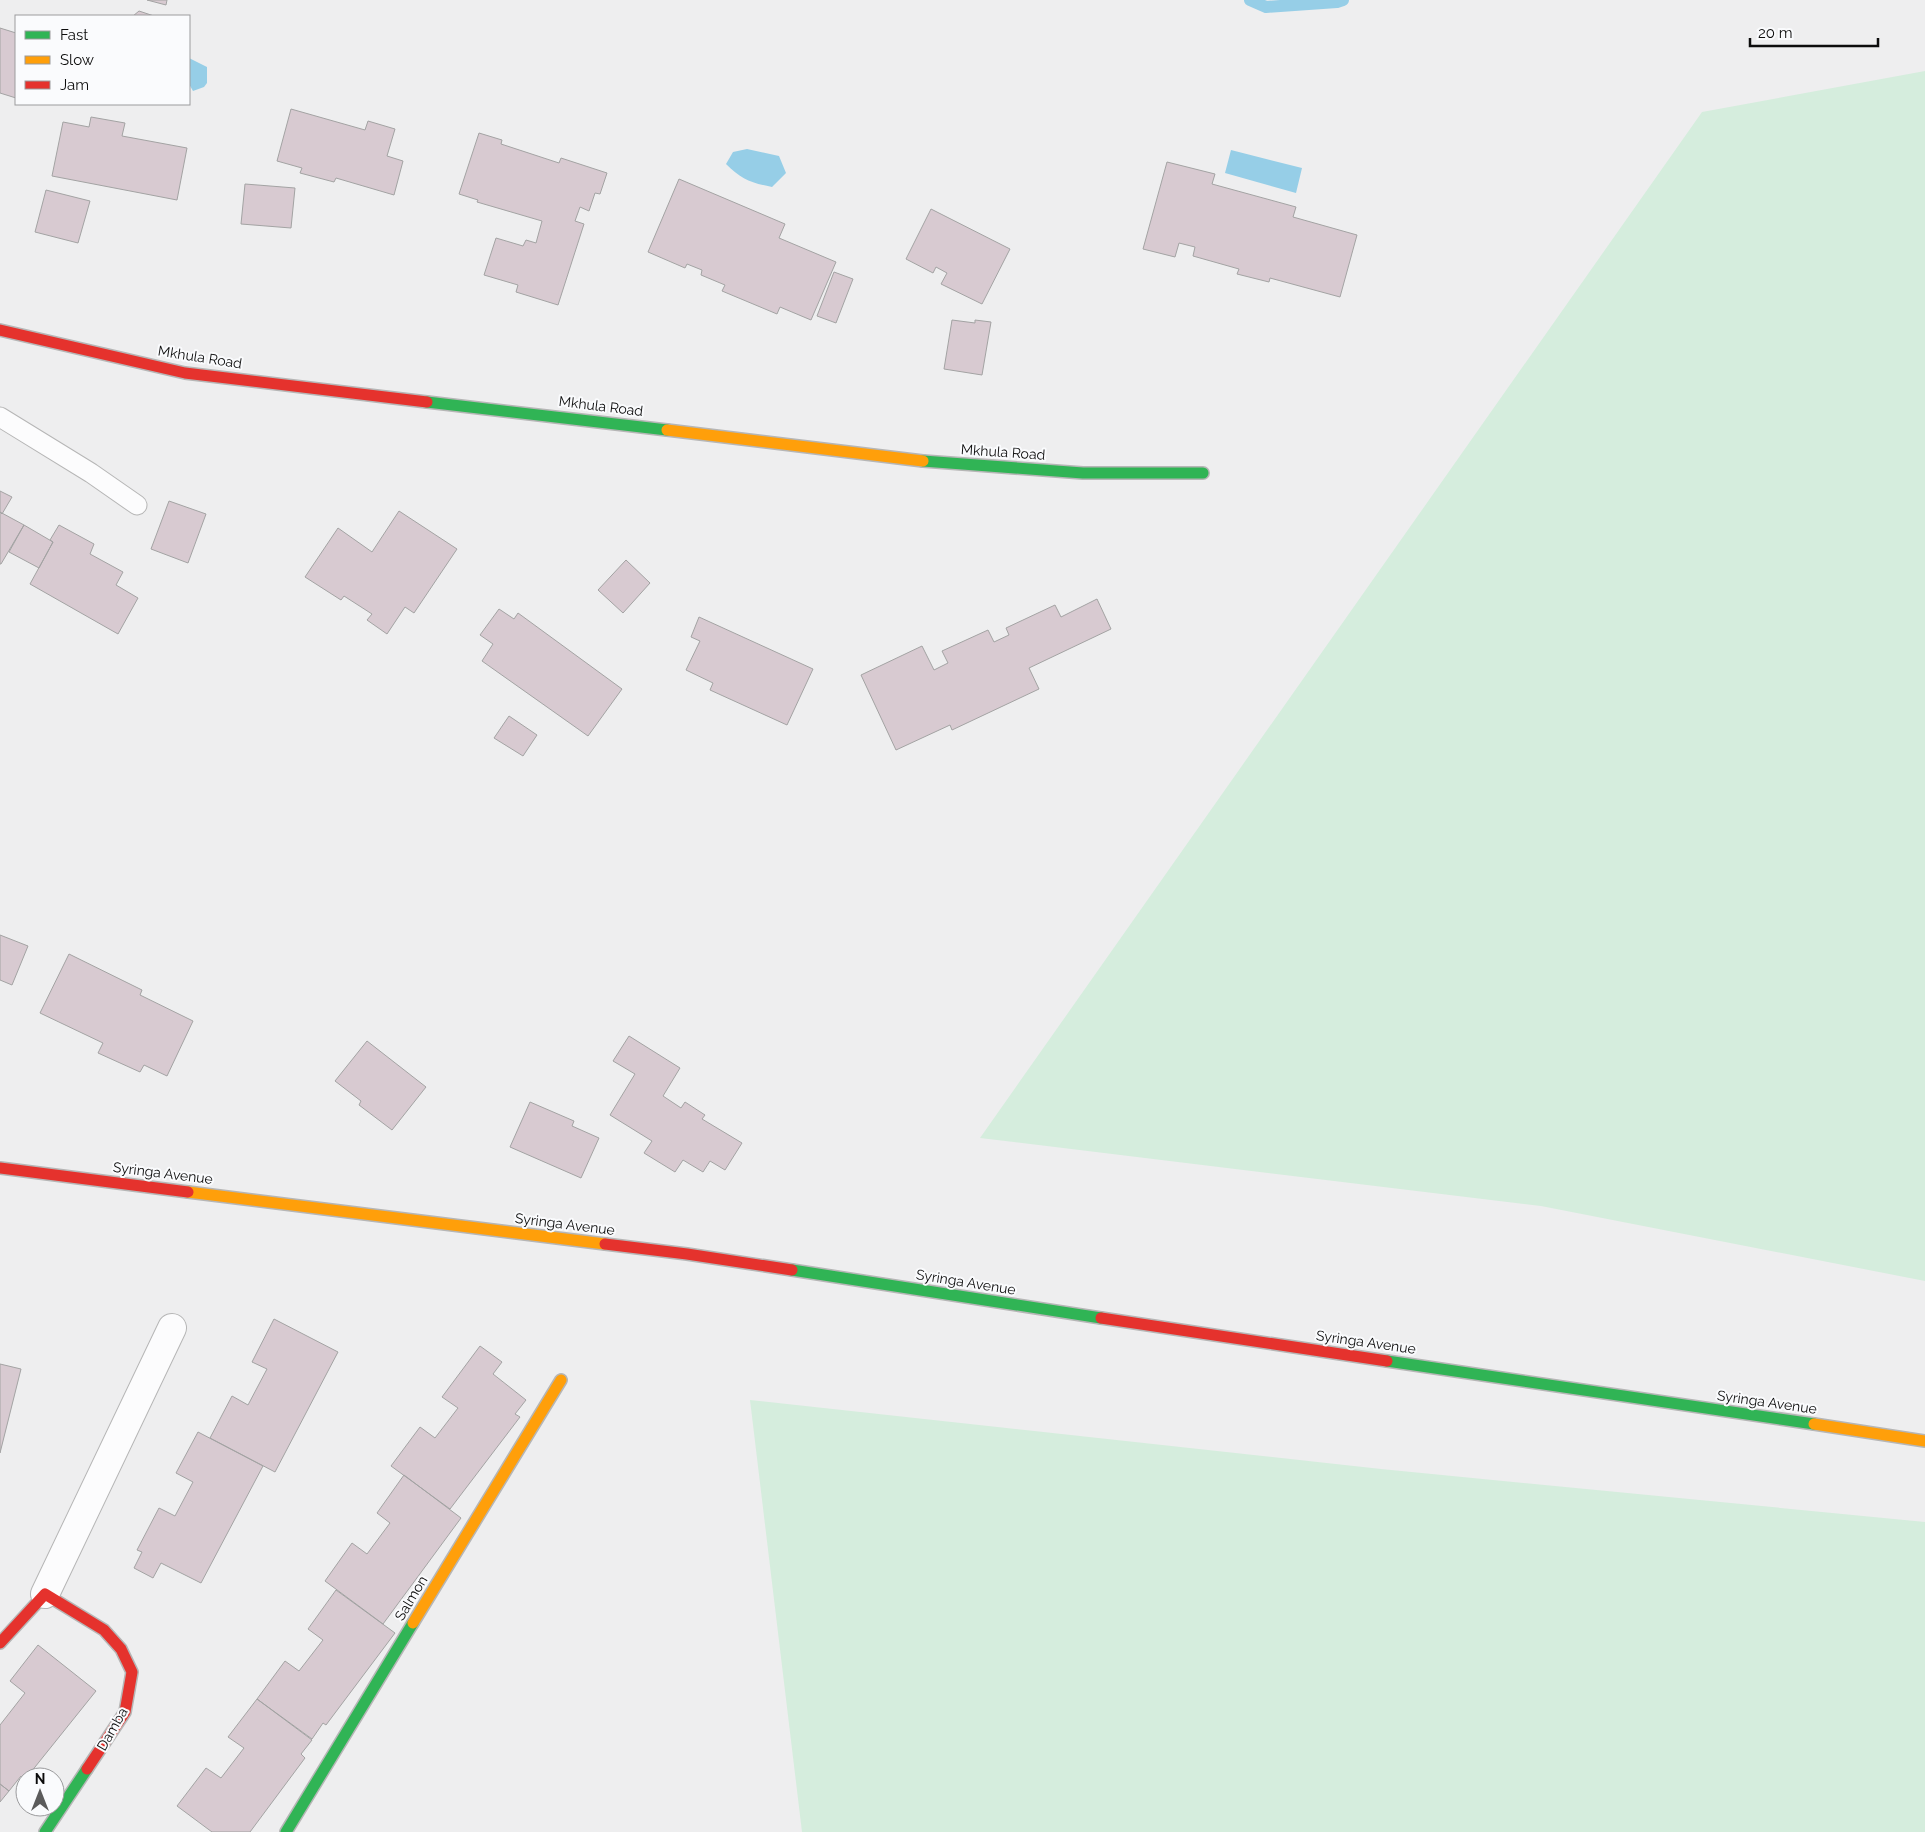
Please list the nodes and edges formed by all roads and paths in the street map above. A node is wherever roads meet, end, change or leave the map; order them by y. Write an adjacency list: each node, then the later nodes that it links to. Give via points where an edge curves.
1 (0, 330): 3 (street, Mkhula Road, via 185,373 941,462 1084,473)
2 (0, 417): 4 (lane)
3 (1203, 473)
4 (137, 505)
5 (0, 1168): 8 (street, Syringa Avenue, via 687,1254)
6 (172, 1328): 9 (street)
7 (561, 1380): 12 (street, Salmon)
8 (1925, 1441)
9 (45, 1594): 10 (street); 11 (street, Damba, via 104,1630 121,1650 132,1672 125,1712)
10 (0, 1643)
11 (45, 1832)
12 (286, 1832)

